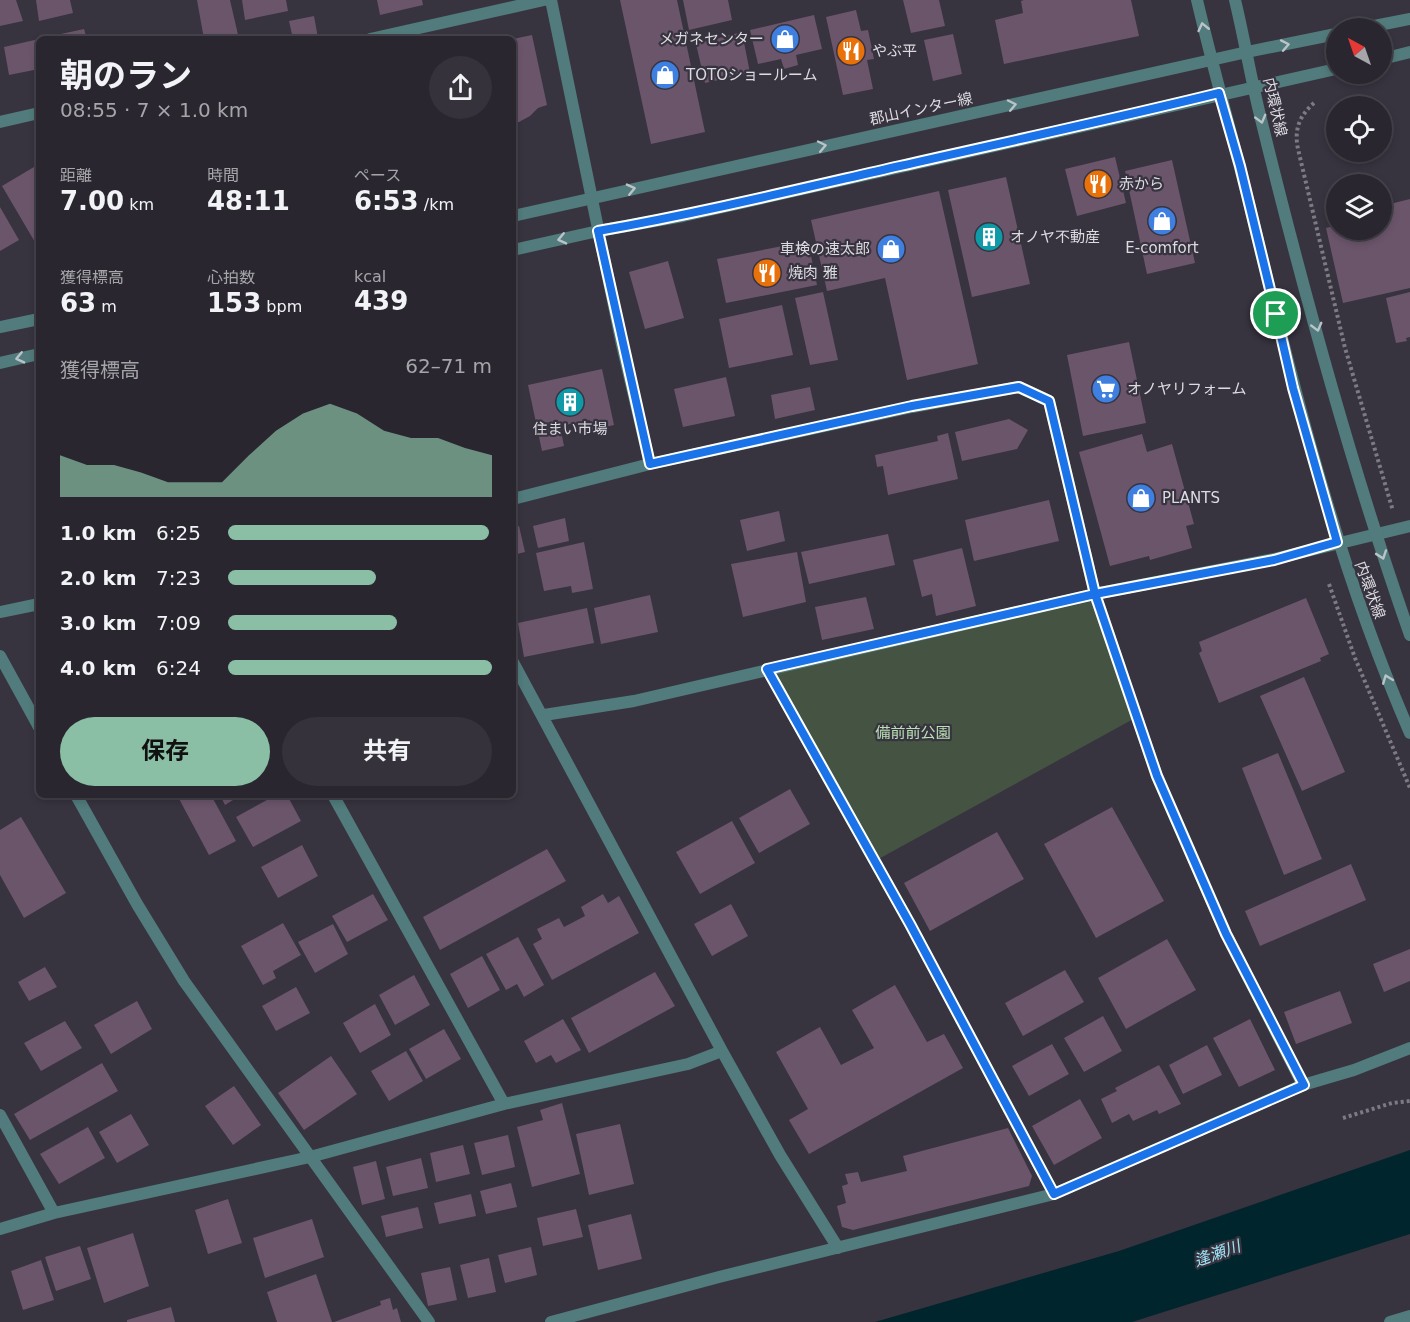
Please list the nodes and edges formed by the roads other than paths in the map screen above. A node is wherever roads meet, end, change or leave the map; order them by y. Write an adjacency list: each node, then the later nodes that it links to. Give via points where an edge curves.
1 (544, 0): 7 (street)
2 (551, 0): 18 (street)
3 (1197, 0): 12 (street, 内環状線, one-way to 3)
4 (1235, 0): 9 (street, 内環状線)
5 (1410, 19): 6 (street)
6 (1392, 23)
7 (383, 36)
8 (1326, 36): 9 (street, 郡山インター線, one-way to 8)
9 (1247, 52): 12 (street, 郡山インター線); 14 (street, 内環状線)
10 (1410, 52): 11 (street)
11 (1392, 56)
12 (1211, 61): 15 (street, 内環状線); 18 (street, 郡山インター線, one-way to 12)
13 (1326, 71): 14 (street)
14 (1254, 87): 15 (street); 29 (street, 内環状線, one-way to 29)
15 (1219, 93): 20 (street, via 683,216); 30 (street, 内環状線, via 1293,388)
16 (36, 114): 17 (street)
17 (0, 122)
18 (591, 198): 19 (street, 郡山インター線); 20 (street)
19 (516, 215)
20 (598, 231): 21 (street, one-way to 21); 26 (street)
21 (516, 249)
22 (36, 320): 23 (street)
23 (0, 327)
24 (36, 355): 25 (street, one-way to 25)
25 (0, 363)
26 (650, 464): 27 (street); 31 (street, via 912,406 1019,387 1049,401)
27 (516, 498)
28 (1410, 526): 29 (street)
29 (1375, 534): 30 (street); 34 (street, 内環状線, one-way to 34)
30 (1337, 542): 31 (street, via 1274,560); 40 (street, 内環状線, one-way to 30)
31 (1095, 594): 37 (street); 45 (street, via 1162,786 1226,934)
32 (36, 605): 33 (street)
33 (0, 612)
34 (1410, 635)
35 (0, 656): 39 (street)
36 (516, 667): 38 (street)
37 (767, 669): 38 (street, via 634,701); 49 (street, via 910,924)
38 (544, 715): 44 (street, via 630,884)
39 (36, 722)
40 (1410, 733)
41 (78, 798): 48 (street, via 184,981)
42 (335, 798): 46 (street)
43 (1410, 1048): 45 (street)
44 (722, 1051): 46 (street, via 688,1064); 52 (street)
45 (1304, 1085): 49 (street)
46 (504, 1104): 48 (street)
47 (0, 1115): 50 (street)
48 (310, 1157): 50 (street); 54 (street)
49 (1054, 1194): 52 (street)
50 (54, 1213): 51 (street)
51 (0, 1229)
52 (838, 1248): 55 (street)
53 (1410, 1316): 56 (street)
54 (429, 1322)
55 (551, 1322)
56 (1390, 1322)

